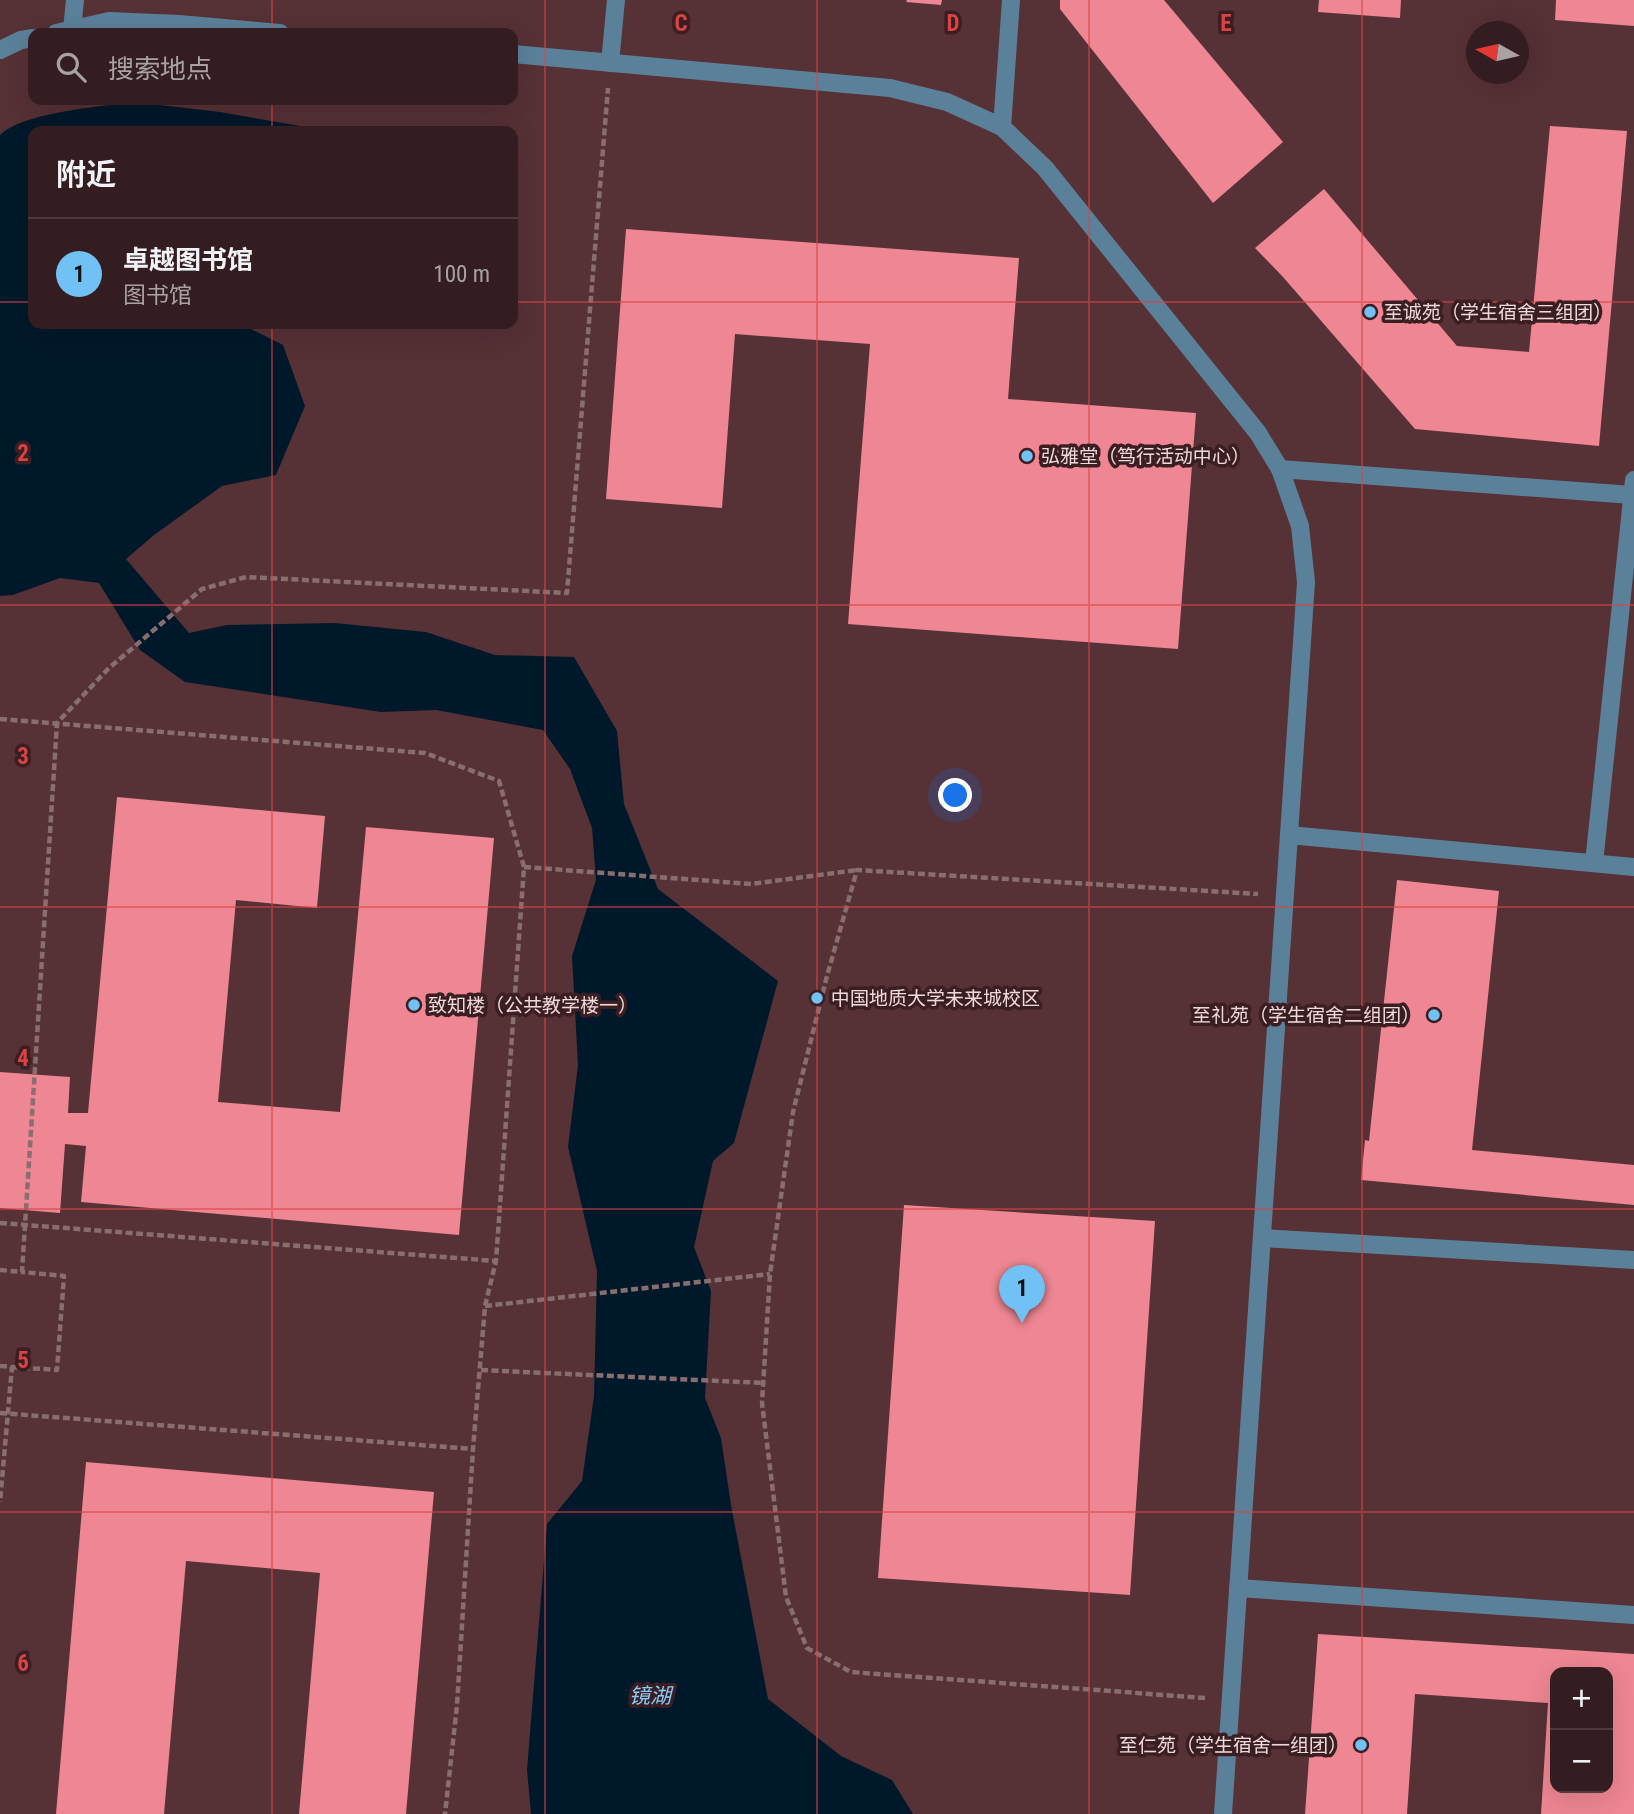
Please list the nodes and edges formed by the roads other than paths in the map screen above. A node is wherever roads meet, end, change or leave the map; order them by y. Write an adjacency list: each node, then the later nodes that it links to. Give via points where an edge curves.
1 (75, 0): 4 (street)
2 (616, 0): 10 (street)
3 (1011, 0): 11 (street)
4 (65, 28)
5 (80, 28): 6 (street, via 109,21)
6 (224, 28)
7 (28, 39): 8 (street)
8 (0, 50)
9 (518, 54): 10 (street)
10 (610, 63): 11 (street, via 890,88 947,102)
11 (1002, 127): 12 (street, via 1045,168 1258,433)
12 (1280, 469): 13 (street); 14 (street, via 1300,526 1306,582)
13 (1633, 487): 15 (street)
14 (1289, 835): 15 (street); 17 (street)
15 (1594, 863): 16 (street)
16 (1634, 867)
17 (1262, 1238): 18 (street); 19 (street)
18 (1634, 1260)
19 (1238, 1588): 20 (street); 21 (street)
20 (1634, 1615)
21 (1223, 1814)

